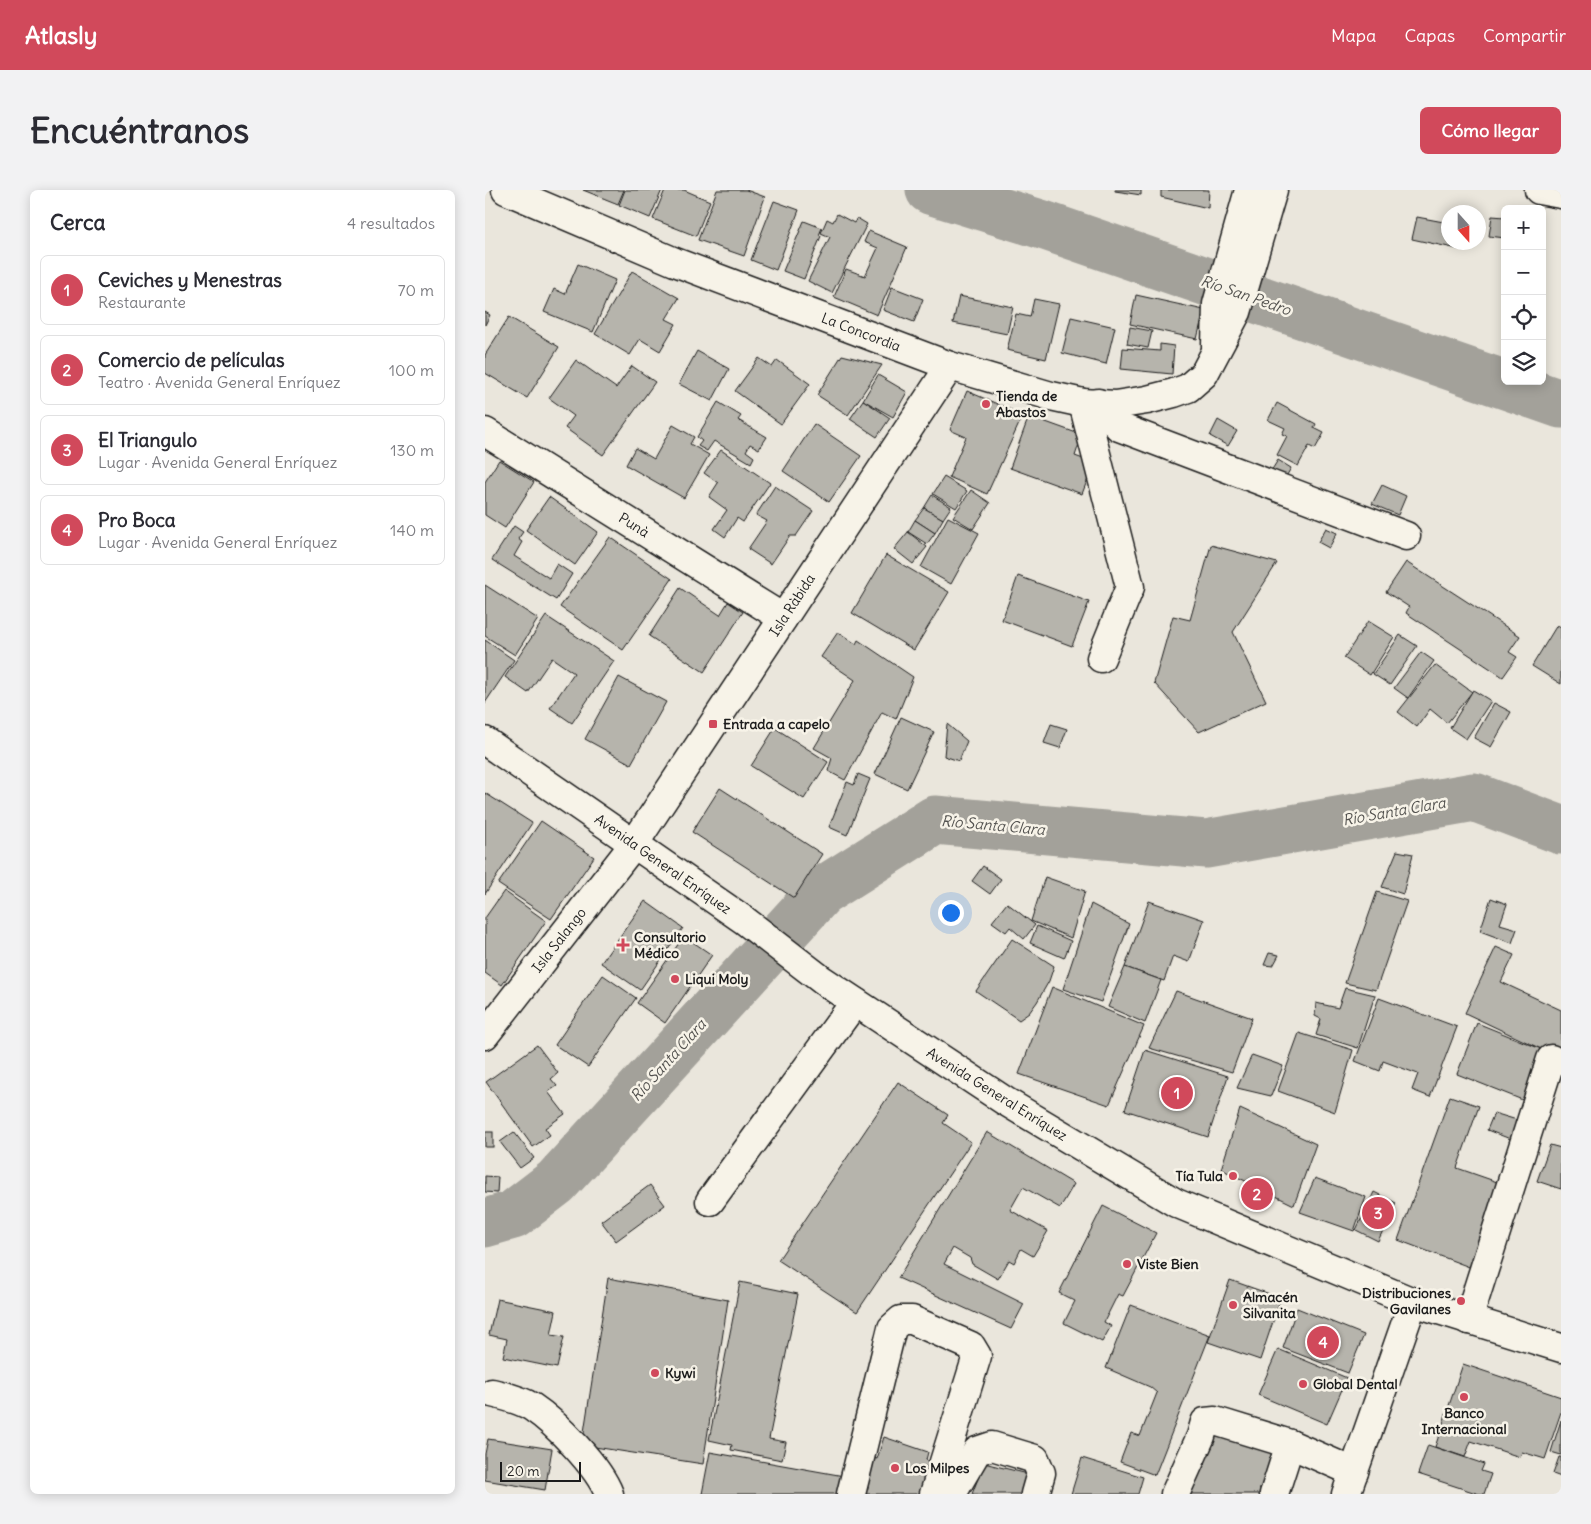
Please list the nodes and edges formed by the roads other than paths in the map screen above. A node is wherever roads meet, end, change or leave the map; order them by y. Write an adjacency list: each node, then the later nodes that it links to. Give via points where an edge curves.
1 (506, 190): 5 (street, La Concordia, via 675,262)
2 (1539, 190): 4 (street)
3 (1264, 193): 6 (street, La Concordia, via 1215,356 1204,374 1188,388 1147,400 1115,405)
4 (1561, 194)
5 (949, 366): 6 (street, La Concordia, via 1051,396); 9 (street, Isla Ràbida)
6 (1090, 403): 8 (street, via 1119,427); 10 (street, via 1129,587)
7 (485, 432): 9 (street, Punà)
8 (1406, 536)
9 (783, 618): 12 (street, Isla Ràbida)
10 (1101, 658)
11 (485, 741): 12 (street, Avenida General Enríquez)
12 (634, 844): 13 (street, Avenida General Enríquez); 14 (street, Isla Salango)
13 (855, 1002): 16 (street); 17 (street, Avenida General Enríquez, via 1005,1102 1176,1202)
14 (485, 1035)
15 (1551, 1059): 18 (street)
16 (710, 1201)
17 (1413, 1302): 18 (street, Avenida General Enríquez); 22 (street)
18 (1469, 1320): 19 (street, Avenida General Enríquez)
19 (1561, 1348)
20 (492, 1392): 23 (street, via 531,1406 556,1426 594,1469)
21 (1289, 1444): 22 (street); 28 (street, via 1215,1421 1205,1422); 29 (street)
22 (1350, 1483)
23 (609, 1494)
24 (851, 1494): 25 (street, via 892,1328 901,1320 912,1320 971,1346 977,1356)
25 (934, 1494)
26 (952, 1494): 27 (street, via 977,1451 992,1446 1035,1459 1041,1473)
27 (1035, 1494)
28 (1175, 1494)
29 (1273, 1494)

